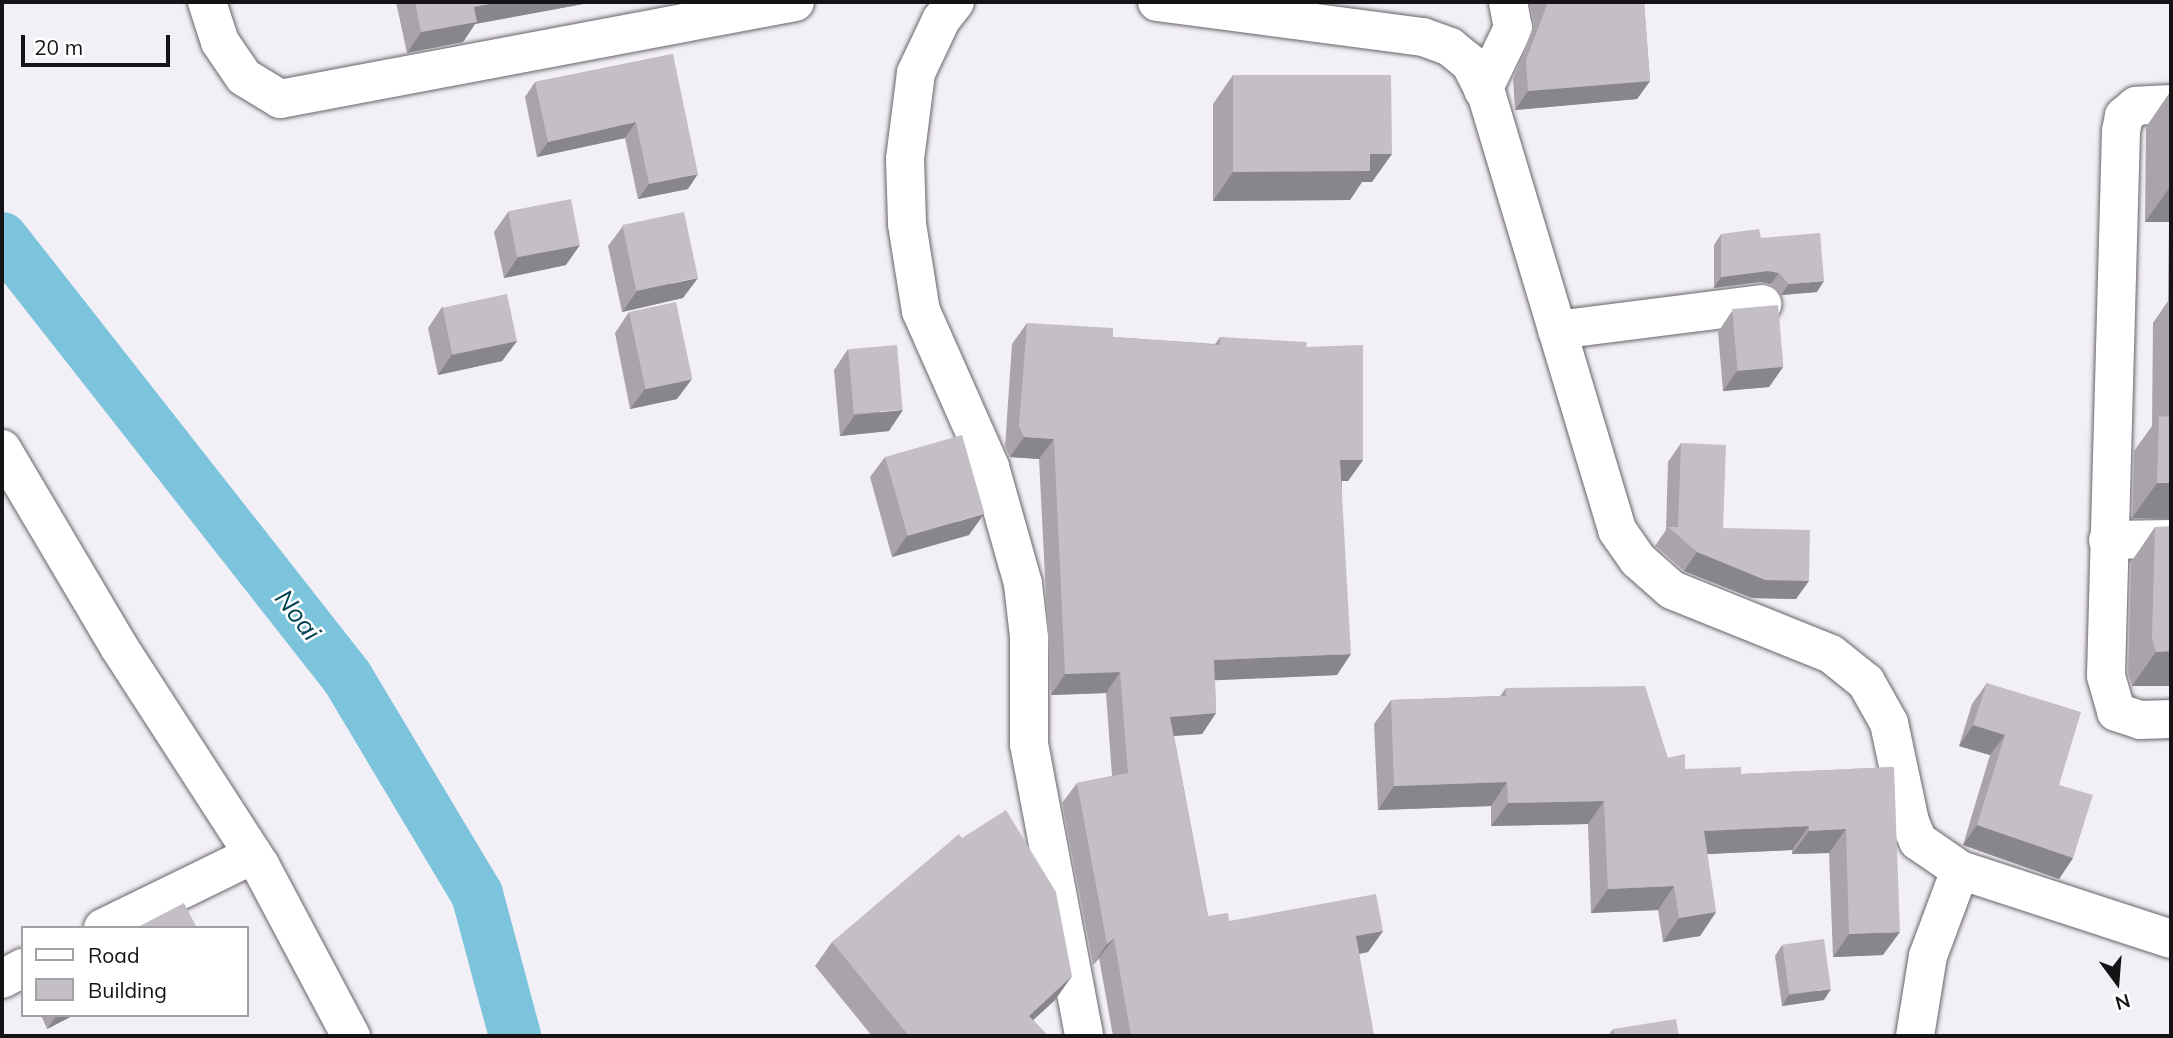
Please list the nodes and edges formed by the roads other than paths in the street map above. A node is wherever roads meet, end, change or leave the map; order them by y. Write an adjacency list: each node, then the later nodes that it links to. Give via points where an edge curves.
1 (207, 2): 2 (street, via 220,42 244,77 280,99)
2 (796, 2)
3 (955, 2): 21 (street, via 941,20 916,73 905,159 907,224 921,311 990,467 1023,584 1029,637 1029,744)
4 (1157, 2): 6 (street, via 1423,37 1450,47 1470,63)
5 (1508, 2): 6 (street, via 1513,28)
6 (1483, 90): 9 (street)
7 (2171, 104): 12 (street, via 2136,106 2123,116 2120,131)
8 (1762, 304): 9 (street)
9 (1557, 330): 15 (street, via 1617,530 1638,560 1672,590 1831,654 1866,682 1889,723 1918,841)
10 (2, 449): 14 (street, via 119,647)
11 (2171, 539): 12 (street)
12 (2108, 540): 13 (street, via 2106,676 2116,712 2140,720)
13 (2171, 719)
14 (253, 855): 16 (street); 20 (street)
15 (1960, 870): 17 (street); 22 (street, via 1928,956)
16 (107, 926)
17 (2171, 939)
18 (21, 969): 19 (street)
19 (2, 979)
20 (351, 1036)
21 (1084, 1036)
22 (1914, 1036)

